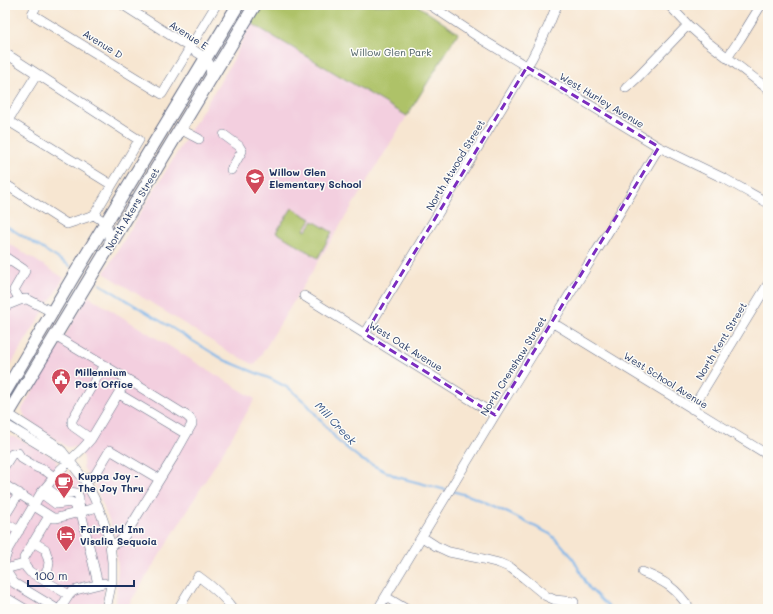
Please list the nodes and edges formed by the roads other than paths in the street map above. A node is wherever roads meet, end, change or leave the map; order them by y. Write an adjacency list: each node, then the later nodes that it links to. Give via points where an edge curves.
1 (123, 5): 12 (street, Avenue E)
2 (216, 5): 12 (street)
3 (238, 5): 14 (main road, North Akers Street)
4 (255, 5): 18 (main road, North Akers Street)
5 (430, 5): 10 (street, West Hurley Avenue)
6 (557, 5): 16 (street, North Atwood Street)
7 (670, 5): 11 (street)
8 (761, 5): 15 (street)
9 (35, 7): 12 (street, Avenue D, via 162,94)
10 (443, 9): 16 (street, West Hurley Avenue)
11 (688, 25): 15 (street); 19 (street)
12 (190, 48): 14 (street, Avenue E)
13 (5, 53): 17 (street)
14 (206, 58): 18 (street, Avenue E, via 210,65); 31 (main road, North Akers Street)
15 (727, 58): 20 (street)
16 (527, 67): 25 (street, West Hurley Avenue); 42 (street, North Atwood Street)
17 (37, 74): 21 (street); 28 (street, via 139,140)
18 (210, 78): 22 (main road, North Akers Street)
19 (626, 88)
20 (768, 89)
21 (6, 122): 28 (street)
22 (180, 129): 24 (street); 32 (main road, North Akers Street)
23 (224, 135): 26 (street, via 242,151)
24 (199, 139)
25 (659, 147): 29 (street, West Hurley Avenue, via 726,179); 41 (street, North Crenshaw Street)
26 (231, 170)
27 (5, 184): 30 (street, via 67,224)
28 (112, 185): 30 (street)
29 (768, 203)
30 (94, 215): 31 (street)
31 (106, 223): 32 (street); 40 (main road, North Akers Street)
32 (109, 248): 43 (main road, North Akers Street)
33 (5, 257): 35 (street, via 25,271)
34 (768, 284): 48 (street, North Kent Street)
35 (14, 290): 36 (street); 38 (street)
36 (5, 294)
37 (304, 296): 42 (street, West Oak Avenue)
38 (20, 300): 39 (street); 40 (street, via 27,298)
39 (5, 306)
40 (52, 312): 46 (main road, North Akers Street)
41 (553, 323): 48 (street, West School Avenue); 49 (street, North Crenshaw Street)
42 (365, 334): 49 (street, West Oak Avenue)
43 (55, 336): 44 (street); 50 (main road, North Akers Street)
44 (104, 365): 45 (street); 52 (street, via 72,420 74,427)
45 (127, 379): 47 (street); 51 (street, via 190,418 192,424)
46 (5, 392)
47 (119, 394): 51 (street); 52 (street)
48 (692, 409): 53 (street, West School Avenue)
49 (495, 415): 69 (street, North Crenshaw Street)
50 (6, 417): 54 (street, via 53,443)
51 (186, 434): 57 (street)
52 (91, 439): 54 (street)
53 (768, 455)
54 (70, 460): 56 (street); 58 (street)
55 (5, 465): 56 (street, via 12,454 18,453 21,458)
56 (54, 477): 60 (street)
57 (159, 479): 58 (street, via 110,450 95,475); 71 (street, via 124,537 117,543)
58 (85, 481): 63 (street)
59 (5, 485): 61 (street)
60 (44, 490): 62 (street); 65 (street, via 56,496 75,493 79,497)
61 (19, 493): 62 (street); 64 (street, via 8,511)
62 (34, 505): 66 (street); 68 (street)
63 (98, 506): 65 (street); 71 (street)
64 (5, 509)
65 (78, 512): 66 (street, via 57,518); 78 (street)
66 (49, 516): 70 (street)
67 (5, 523): 68 (street)
68 (18, 531): 72 (street)
69 (422, 537): 81 (street, North Crenshaw Street); 82 (street, via 449,552 511,568 546,596 555,600)
70 (33, 542): 73 (street, via 24,558); 76 (street, via 45,549 49,562)
71 (110, 544): 77 (street)
72 (5, 559)
73 (24, 564): 74 (street); 76 (street, via 30,572)
74 (5, 568): 83 (street, via 14,583)
75 (642, 572): 90 (street, via 675,590)
76 (42, 579): 79 (street)
77 (112, 581): 78 (street); 85 (street)
78 (98, 584): 79 (street, via 76,590)
79 (69, 595): 83 (street)
80 (5, 597): 84 (street)
81 (386, 597): 88 (street, North Crenshaw Street); 89 (street)
82 (574, 602)
83 (55, 608)
84 (25, 609)
85 (106, 609)
86 (178, 609): 87 (street, via 198,576 226,599)
87 (233, 609)
88 (378, 609)
89 (406, 609)
90 (690, 609)

